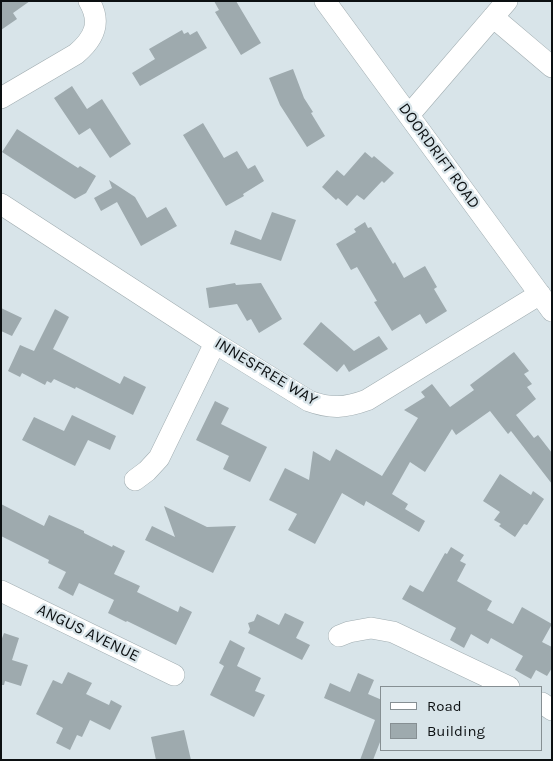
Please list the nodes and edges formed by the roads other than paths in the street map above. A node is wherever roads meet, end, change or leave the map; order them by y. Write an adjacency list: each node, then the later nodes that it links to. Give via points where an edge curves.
1 (89, 1): 6 (street, via 96,21 86,46)
2 (325, 1): 7 (street, DOORDRIFT ROAD)
3 (507, 1): 4 (street)
4 (493, 17): 5 (street); 7 (street)
5 (552, 68)
6 (1, 98)
7 (409, 115): 9 (street, DOORDRIFT ROAD)
8 (1, 204): 10 (street, INNESFREE WAY)
9 (546, 302): 10 (street, INNESFREE WAY, via 351,406 323,406 309,401)
10 (215, 343): 11 (street, via 159,458)
11 (135, 480)
12 (1, 591): 14 (street, ANGUS AVENUE)
13 (339, 636): 15 (street, via 371,628 393,632)
14 (174, 675)
15 (507, 686)

